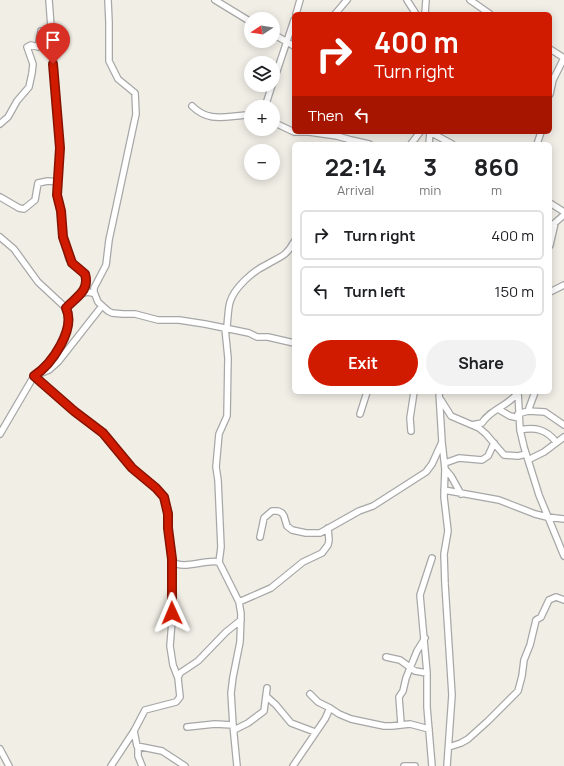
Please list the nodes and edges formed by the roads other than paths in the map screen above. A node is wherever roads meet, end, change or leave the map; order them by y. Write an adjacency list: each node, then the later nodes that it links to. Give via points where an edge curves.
1 (49, 0): 16 (street)
2 (108, 0): 44 (street, via 109,61 122,84 135,93 136,114 106,265)
3 (215, 0): 14 (street)
4 (300, 0): 9 (street)
5 (347, 0): 10 (street)
6 (407, 0): 11 (street)
7 (426, 0): 12 (street)
8 (470, 0): 13 (street)
9 (297, 12)
10 (337, 12)
11 (415, 12)
12 (425, 12)
13 (487, 12)
14 (244, 18)
15 (292, 26): 18 (street)
16 (50, 35): 26 (street, via 41,31 38,47 28,45 33,64 29,87); 33 (street, via 60,148)
17 (280, 38): 18 (street)
18 (287, 42): 19 (street); 22 (street)
19 (292, 45)
20 (552, 50): 21 (street)
21 (564, 58): 23 (street)
22 (280, 63)
23 (552, 85)
24 (192, 106): 25 (street, via 198,112 219,118)
25 (244, 116)
26 (0, 124)
27 (280, 125): 28 (street)
28 (292, 131)
29 (323, 134): 31 (street)
30 (434, 134): 32 (street)
31 (361, 142)
32 (448, 142)
33 (58, 182): 34 (street, via 38,183 35,200 24,209); 43 (street, via 57,195 63,237 72,263 85,274 87,283)
34 (0, 197)
35 (552, 204): 36 (street)
36 (564, 212)
37 (564, 215): 38 (street)
38 (552, 225)
39 (0, 237): 46 (street, via 14,249 38,282)
40 (292, 245): 47 (street, via 285,255 250,276 235,292)
41 (564, 286): 42 (street)
42 (552, 291)
43 (84, 292): 44 (street); 46 (street)
44 (94, 292): 45 (street)
45 (102, 306): 47 (street, via 118,314 135,314 158,320 179,320); 49 (street, via 58,362 49,370)
46 (66, 308): 49 (street, via 69,320 66,331 51,361)
47 (225, 328): 48 (street); 80 (street, via 228,358 227,416 219,434 216,466 221,547)
48 (292, 343)
49 (34, 376): 64 (street); 79 (street, via 103,433 132,468 164,497)
50 (366, 394): 58 (street)
51 (414, 394): 63 (street)
52 (439, 394): 66 (street)
53 (534, 394): 57 (street)
54 (517, 396): 56 (street); 59 (street)
55 (441, 400): 60 (street, via 451,416)
56 (498, 409): 59 (street, via 510,416); 60 (street, via 482,423)
57 (528, 411): 59 (street); 61 (street, via 545,412)
58 (360, 414)
59 (519, 416): 62 (street)
60 (472, 425): 68 (street)
61 (564, 425)
62 (520, 430): 67 (street, via 540,429); 69 (street)
63 (411, 431)
64 (0, 434)
65 (564, 437): 67 (street)
66 (442, 442): 70 (street); 75 (street, via 426,472 373,506)
67 (556, 442): 69 (street, via 544,452)
68 (494, 443): 69 (street, via 504,455); 70 (street, via 488,456 482,460 459,458)
69 (527, 457): 73 (street)
70 (445, 466): 71 (street); 72 (street)
71 (444, 490): 72 (street); 100 (street, via 448,532 444,554 445,584 452,695)
72 (461, 494): 73 (street, via 499,500)
73 (547, 517): 74 (street); 77 (street)
74 (564, 519)
75 (328, 528): 76 (street, via 316,533 292,530 287,526 282,513 274,511 264,518); 82 (street, via 328,545 322,553 303,562 271,588)
76 (260, 537)
77 (564, 556)
78 (432, 558): 84 (street, via 420,596)
79 (172, 561): 80 (street, via 176,565 212,560); 88 (street, via 170,646)
80 (219, 562): 82 (street)
81 (564, 600): 100 (street, via 556,597 549,600 541,617 536,620 518,691 468,739)
82 (239, 602): 83 (street)
83 (241, 620): 88 (street, via 180,673); 95 (street, via 232,686)
84 (424, 638): 86 (street); 87 (street)
85 (386, 657): 86 (street, via 400,660)
86 (411, 669): 87 (street); 93 (street, via 398,700)
87 (427, 673): 96 (street)
88 (178, 678): 97 (street, via 178,701 147,708)
89 (268, 688): 91 (street)
90 (310, 694): 92 (street)
91 (266, 696): 95 (street, via 264,711 248,723); 98 (street, via 291,723)
92 (330, 708): 93 (street, via 356,720 384,726); 98 (street)
93 (401, 724): 96 (street)
94 (187, 727): 95 (street, via 215,724)
95 (233, 728): 106 (street)
96 (428, 729): 110 (street)
97 (134, 730): 99 (street); 103 (street)
98 (316, 732): 107 (street)
99 (138, 746): 104 (street); 105 (street, via 162,750)
100 (449, 747): 111 (street)
101 (0, 749): 102 (street)
102 (9, 766)
103 (111, 766)
104 (142, 766)
105 (185, 766)
106 (237, 766)
107 (294, 766)
108 (404, 766): 109 (street)
109 (415, 766)
110 (432, 766)
111 (447, 766)

